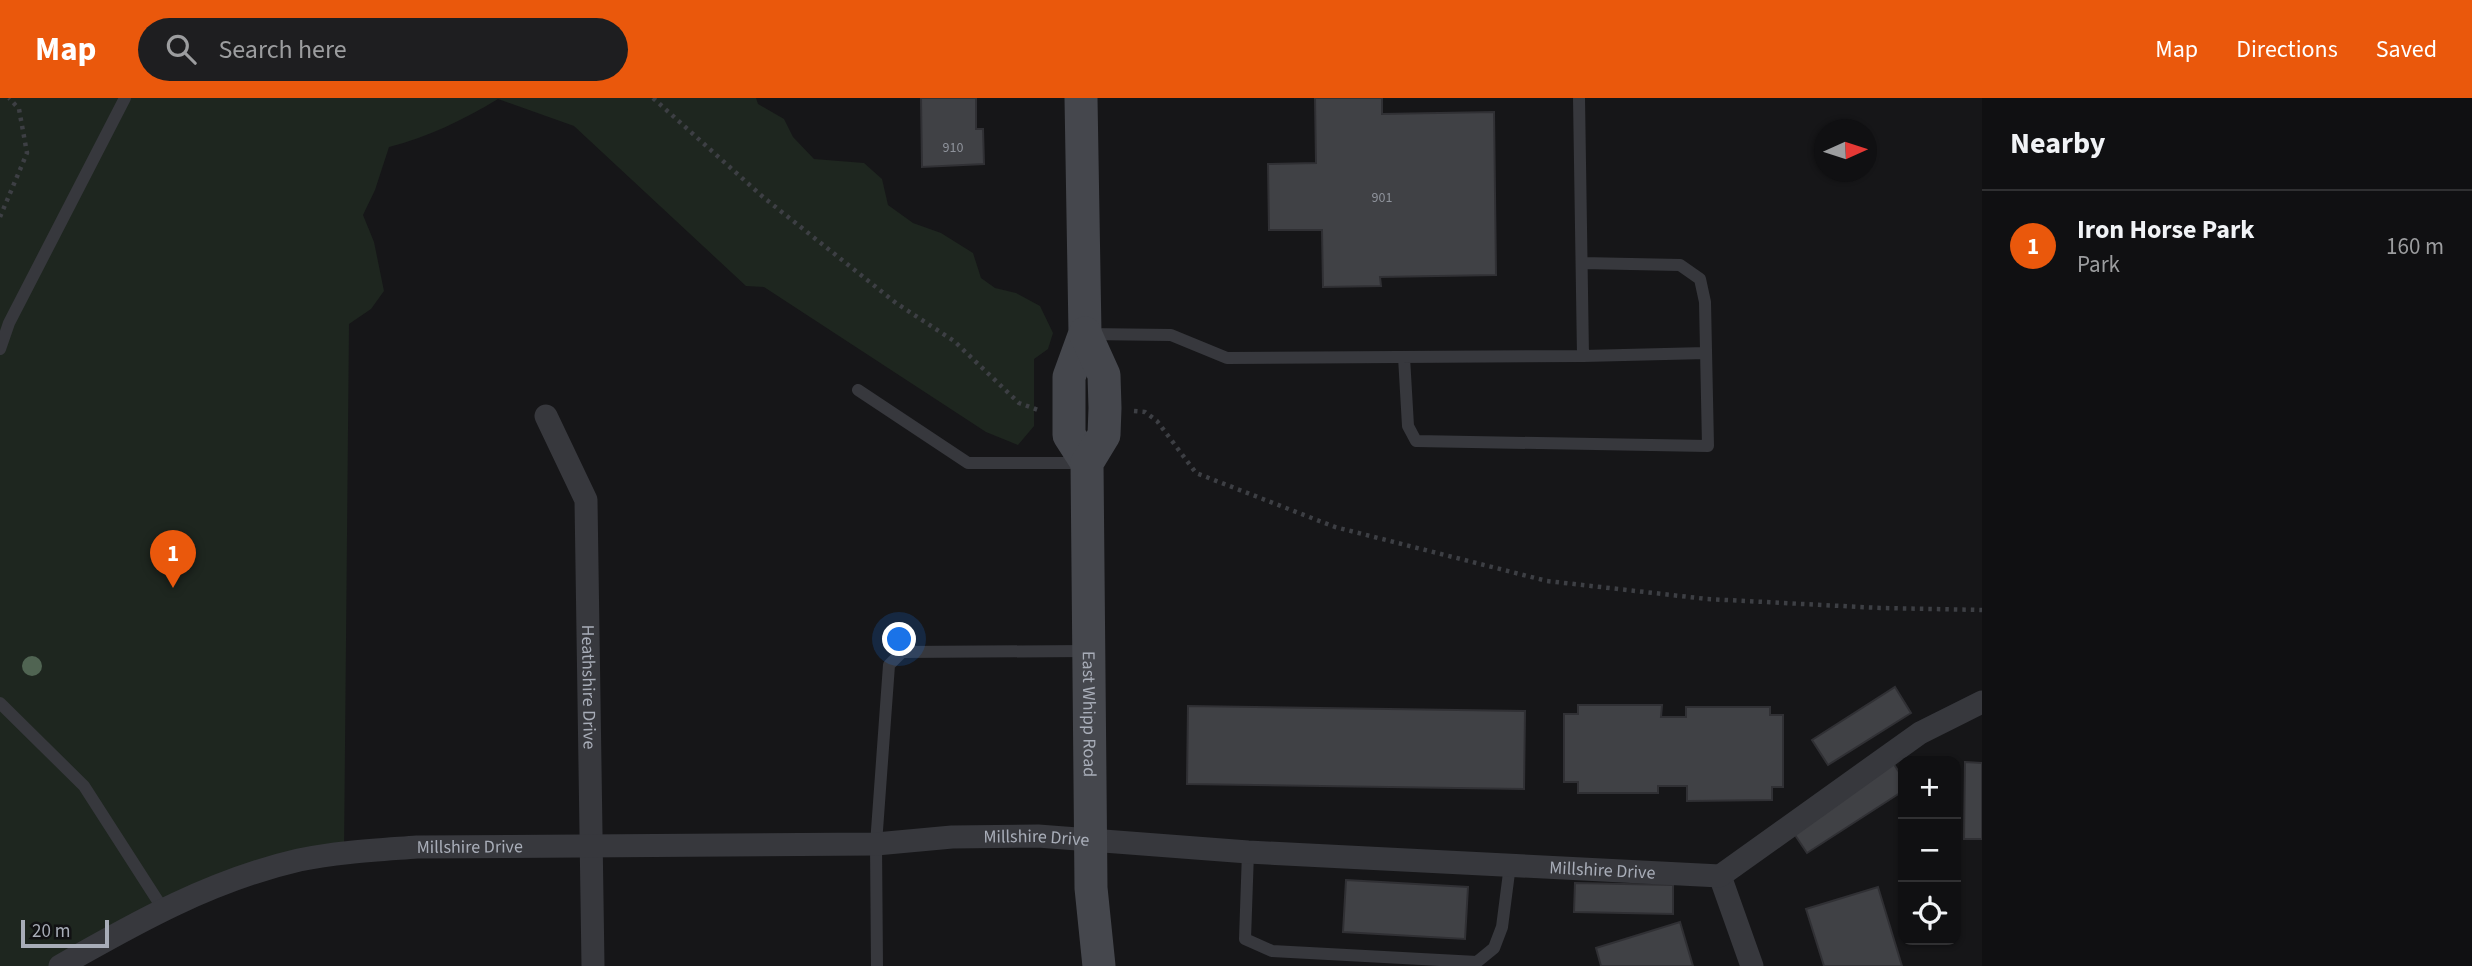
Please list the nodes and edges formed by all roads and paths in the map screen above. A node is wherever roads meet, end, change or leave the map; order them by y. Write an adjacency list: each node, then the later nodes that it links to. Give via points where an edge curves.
1 (9, 98): 6 (path, via 19,109 27,153)
2 (125, 98): 9 (lane)
3 (653, 98): 14 (path, via 762,197 896,303 954,341 1019,403)
4 (1082, 98): 8 (main road, East Whipp Road)
5 (1579, 98): 7 (lane)
6 (0, 217)
7 (1582, 263): 10 (lane, via 1680,265 1700,279); 11 (lane)
8 (1085, 334): 12 (lane, via 1171,335 1227,358); 17 (main road, East Whipp Road, via 1104,375 1105,408 1104,435)
9 (0, 348)
10 (1706, 353): 11 (lane); 12 (lane, via 1708,446 1416,441 1408,426)
11 (1583, 356): 12 (lane)
12 (1404, 357)
13 (858, 390): 17 (lane, via 968,463)
14 (1035, 409)
15 (1143, 412): 18 (path, via 1157,421 1196,473 1335,527 1547,581 1707,599)
16 (546, 416): 24 (street, Heathshire Drive, via 586,500)
17 (1087, 463): 19 (main road, East Whipp Road)
18 (1982, 610)
19 (1088, 651): 22 (main road, East Whipp Road); 23 (lane, via 902,652 889,665)
20 (1982, 702): 27 (street, via 1920,733)
21 (0, 703): 28 (lane, via 84,786)
22 (1090, 841): 23 (street, Millshire Drive, via 964,837); 25 (street, Millshire Drive); 32 (main road, East Whipp Road)
23 (876, 844): 24 (street, Millshire Drive); 31 (lane)
24 (592, 846): 28 (street, Millshire Drive, via 417,847 344,853 246,875); 30 (street, Heathshire Drive)
25 (1248, 852): 26 (street, Millshire Drive); 26 (lane, via 1245,939 1272,951 1436,960 1477,962 1494,948 1502,928)
26 (1510, 865): 27 (street, Millshire Drive)
27 (1720, 876): 33 (street)
28 (163, 909): 29 (street, Millshire Drive)
29 (60, 966)
30 (593, 966)
31 (877, 966)
32 (1099, 966)
33 (1752, 966)

